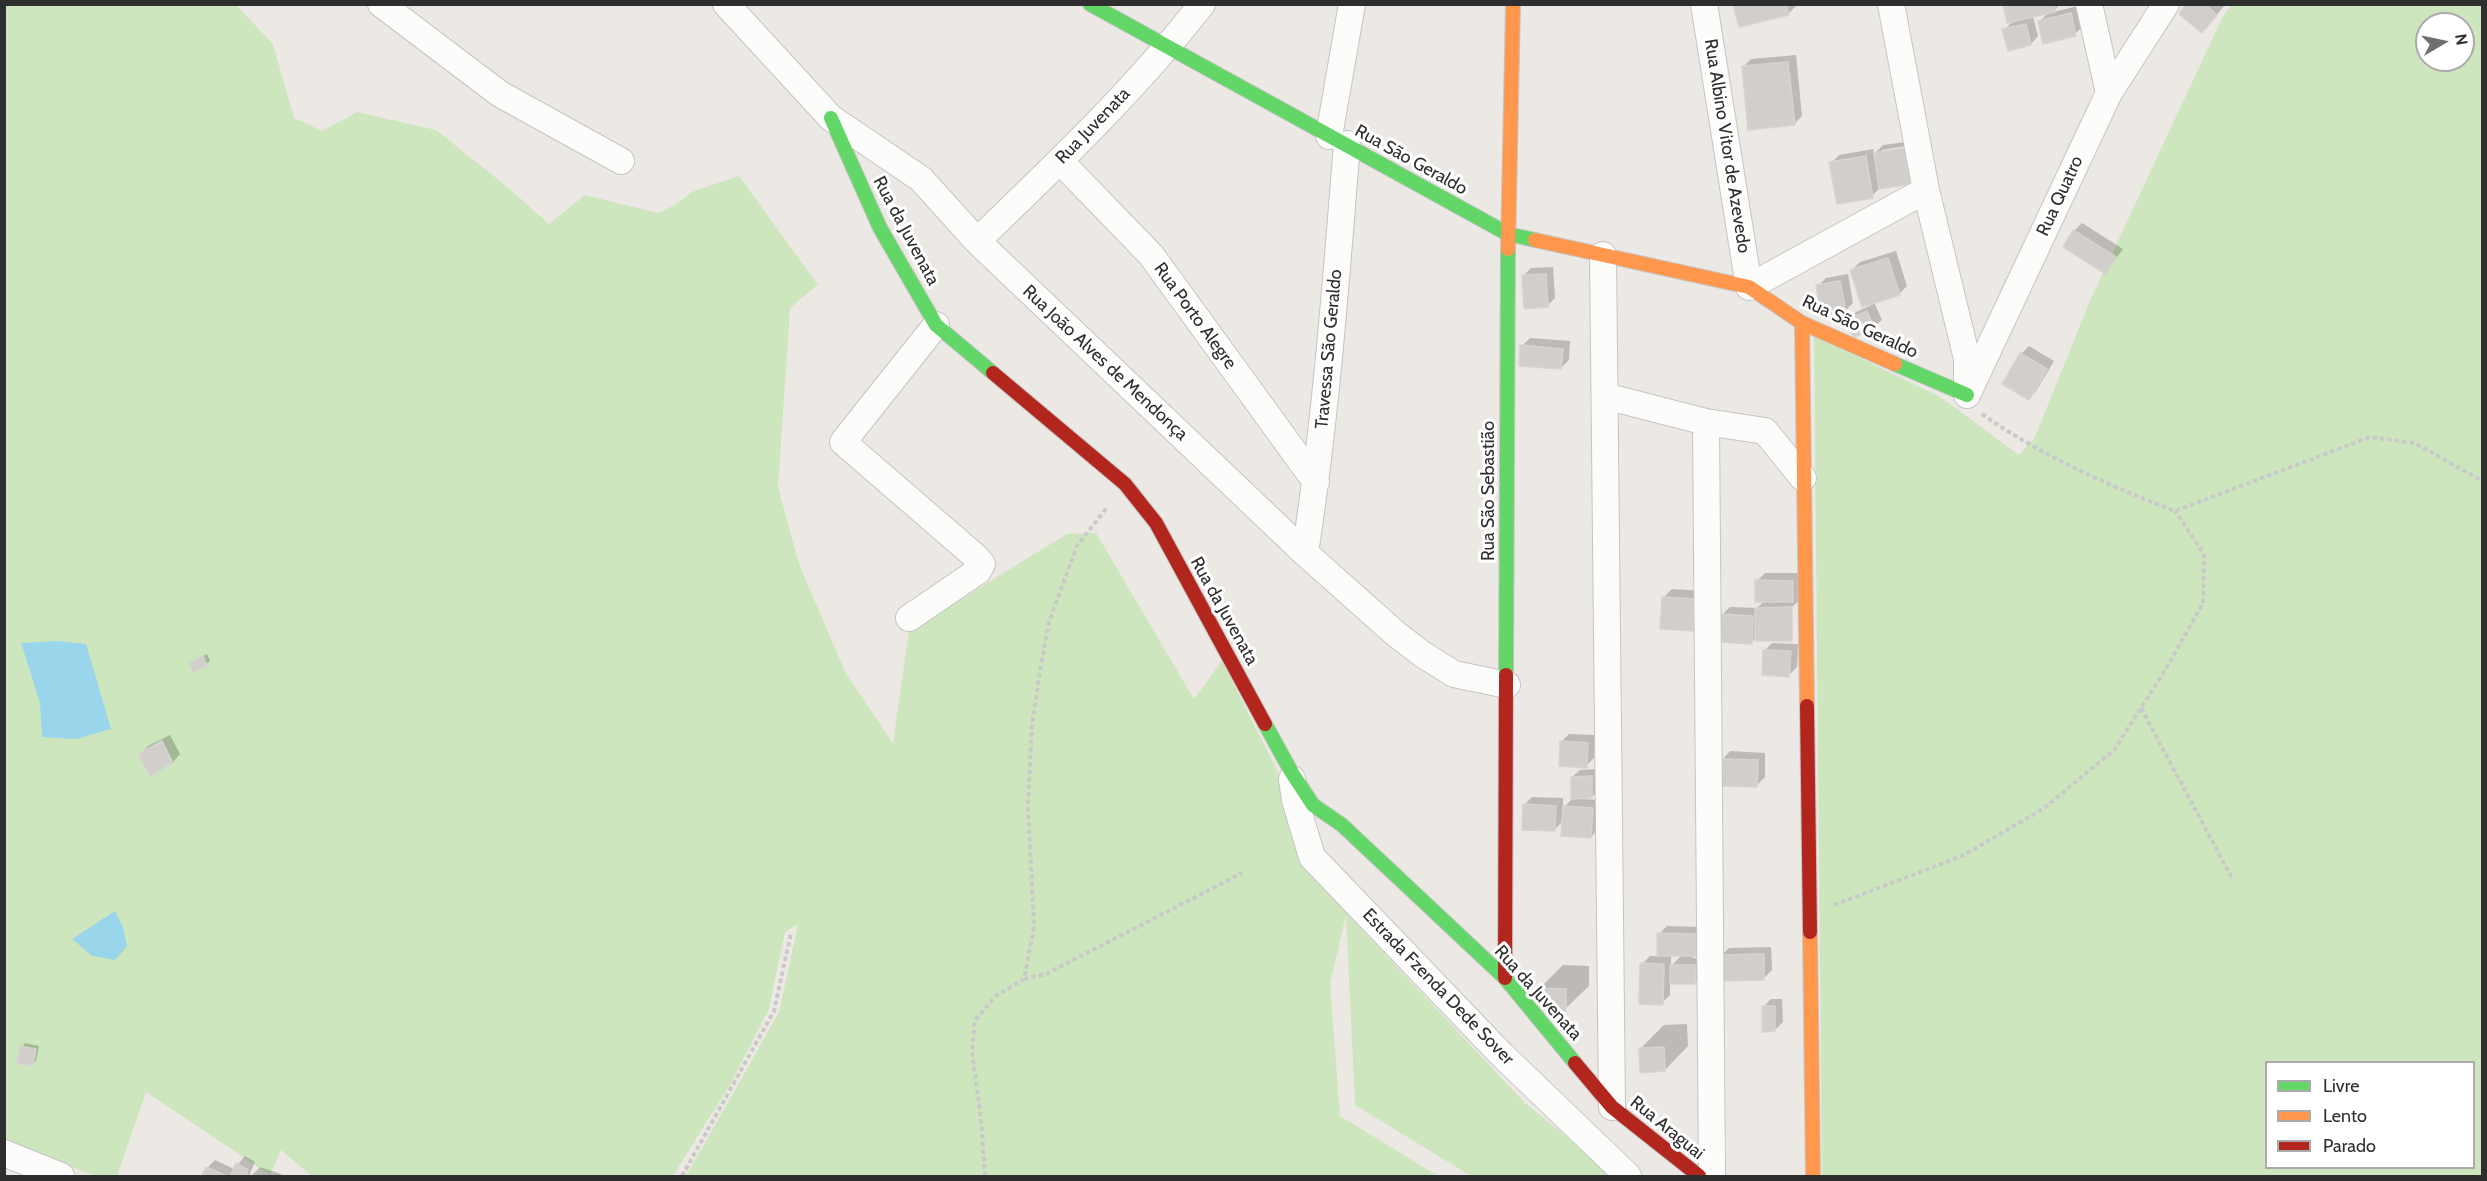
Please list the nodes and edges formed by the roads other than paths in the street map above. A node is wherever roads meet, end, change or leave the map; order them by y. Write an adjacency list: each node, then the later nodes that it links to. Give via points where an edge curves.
1 (381, 4): 15 (street, via 500,94)
2 (726, 4): 13 (street, Rua João Alves de Mendonça)
3 (1090, 4): 11 (street, Rua São Geraldo)
4 (1202, 4): 11 (street, Rua Juvenata)
5 (1352, 4): 14 (street, Travessa São Geraldo)
6 (1513, 4): 18 (street, Rua São Sebastião)
7 (1704, 4): 21 (street, Rua Albino Vitor de Azevedo)
8 (1891, 4): 17 (street)
9 (2089, 4): 12 (street)
10 (2166, 4): 12 (street, Rua Quatro)
11 (1168, 48): 14 (street, Rua São Geraldo); 16 (street, Rua Juvenata)
12 (2109, 93): 24 (street, Rua Quatro)
13 (831, 118): 19 (street, Rua João Alves de Mendonça, via 921,179); 23 (street, Rua da Juvenata, via 880,228)
14 (1338, 140): 18 (street, Rua São Geraldo); 28 (street, Travessa São Geraldo)
15 (621, 161)
16 (1060, 161): 19 (street, Rua Juvenata); 28 (street, Rua Porto Alegre, via 1151,255)
17 (1926, 190): 21 (street); 24 (street, via 1967,358)
18 (1508, 234): 20 (street, Rua São Geraldo); 31 (street, Rua São Sebastião)
19 (977, 242): 29 (street, Rua João Alves de Mendonça)
20 (1602, 255): 21 (street, Rua São Geraldo); 25 (street)
21 (1749, 287): 22 (street, Rua São Geraldo)
22 (1802, 323): 24 (street, Rua São Geraldo); 27 (street)
23 (936, 325): 30 (street, via 843,442 982,564 978,571); 32 (street, Rua da Juvenata, via 1125,484 1156,522)
24 (1967, 395)
25 (1605, 396): 26 (street); 34 (street)
26 (1706, 422): 27 (street, via 1765,431); 39 (street)
27 (1803, 478): 40 (street)
28 (1316, 482): 29 (street, Travessa São Geraldo)
29 (1305, 553): 31 (street, Rua João Alves de Mendonça, via 1422,654 1454,674)
30 (909, 618)
31 (1507, 686): 33 (street, Rua São Sebastião)
32 (1292, 773): 33 (street, Rua da Juvenata, via 1313,805 1342,825); 37 (street, Estrada Fzenda Dede Sover, via 1295,800 1312,857 1501,1054)
33 (1505, 978): 34 (street, Rua da Juvenata)
34 (1612, 1107): 38 (street, Rua Araguai)
35 (4, 1153): 36 (street)
36 (61, 1176)
37 (1628, 1176)
38 (1699, 1176)
39 (1712, 1176)
40 (1813, 1176)

